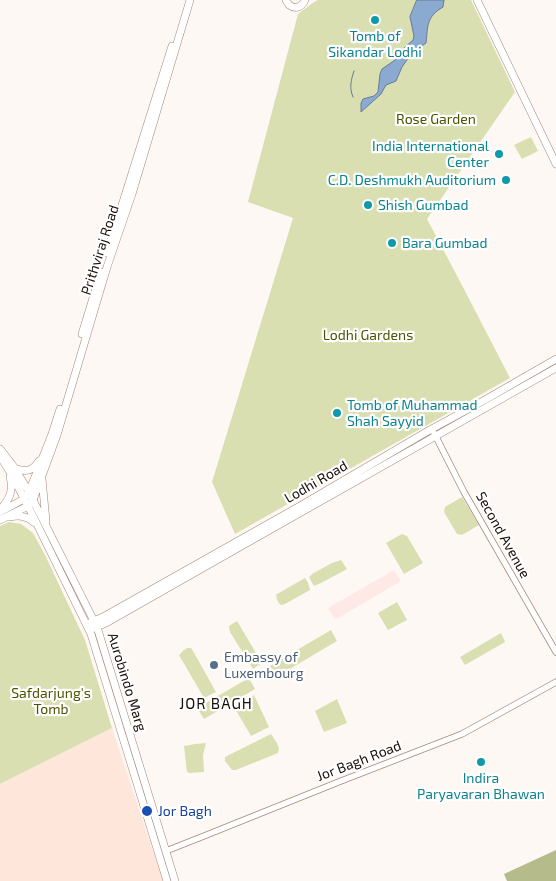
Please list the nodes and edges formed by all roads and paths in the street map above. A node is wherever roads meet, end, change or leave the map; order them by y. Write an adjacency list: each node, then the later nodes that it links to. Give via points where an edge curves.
1 (186, 0): 14 (main road, Prithviraj Road)
2 (190, 0): 17 (main road, Prithviraj Road)
3 (286, 0): 4 (main road, via 296,8)
4 (305, 0)
5 (477, 0): 8 (main road)
6 (481, 0): 7 (main road)
7 (556, 156)
8 (556, 164)
9 (556, 359): 11 (main road, Lodhi Road)
10 (556, 368): 11 (main road, Lodhi Road)
11 (433, 432): 24 (main road, Lodhi Road); 25 (street, Second Avenue)
12 (0, 449): 15 (main road)
13 (0, 456): 15 (main road)
14 (42, 458): 16 (main road, via 32,470); 18 (main road, Prithviraj Road)
15 (11, 469): 16 (main road); 19 (main road); 20 (main road); 21 (main road, via 11,494)
16 (22, 470): 18 (main road)
17 (42, 476): 20 (main road, Prithviraj Road); 22 (main road)
18 (32, 484): 19 (main road, Prithviraj Road)
19 (29, 492): 20 (main road)
20 (28, 501): 21 (main road); 22 (main road, Aurobindo Marg); 23 (main road, Aurobindo Marg)
21 (1, 515): 23 (main road, via 25,517)
22 (46, 525): 24 (main road, Aurobindo Marg)
23 (38, 527): 24 (main road, Aurobindo Marg)
24 (92, 625): 27 (main road, Aurobindo Marg, via 102,639 126,709); 28 (main road, Aurobindo Marg, via 139,798)
25 (556, 652)
26 (556, 682): 27 (street, Jor Bagh Road, via 462,734)
27 (166, 850): 29 (main road, Aurobindo Marg)
28 (167, 881)
29 (176, 881)

